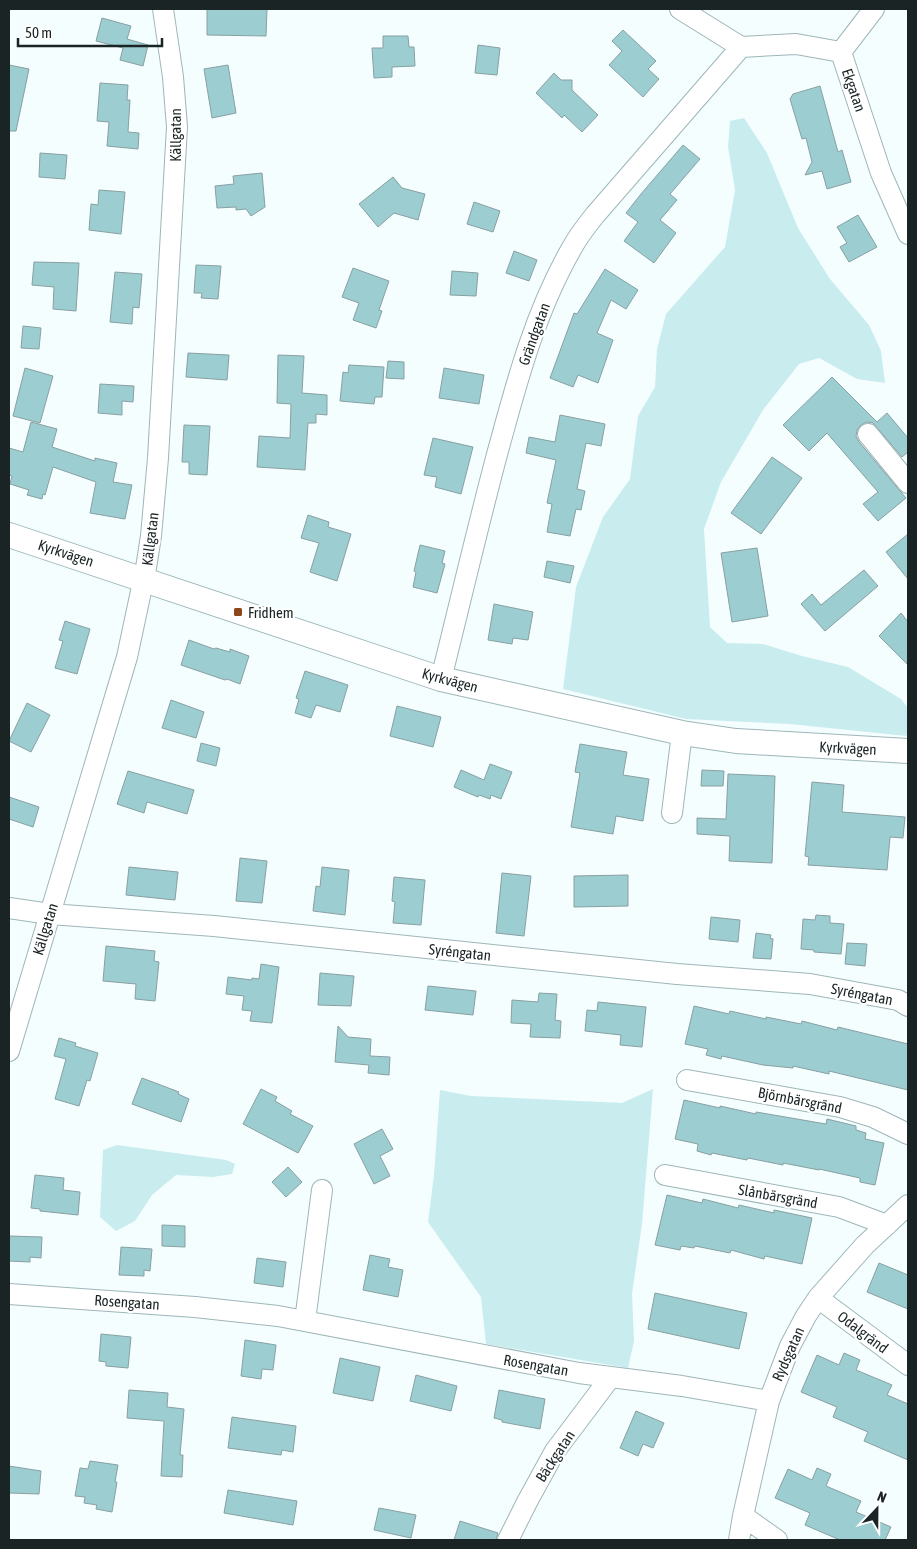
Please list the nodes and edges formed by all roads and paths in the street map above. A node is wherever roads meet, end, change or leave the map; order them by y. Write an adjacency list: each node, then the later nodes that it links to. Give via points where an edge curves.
1 (163, 9): 10 (street, Källgatan, via 177,126 158,458)
2 (680, 9): 4 (street)
3 (874, 9): 5 (street)
4 (741, 47): 5 (street, Ekgatan, via 796,44); 11 (street, Grändgatan, via 595,215 574,245 552,287 526,352 474,542)
5 (841, 52): 6 (street, Ekgatan, via 881,173)
6 (908, 234)
7 (868, 434): 8 (street)
8 (908, 483)
9 (9, 535): 10 (street, Kyrkvägen)
10 (144, 579): 11 (street, Kyrkvägen); 16 (street, Källgatan, via 127,657)
11 (441, 679): 12 (street, Kyrkvägen)
12 (682, 733): 13 (street, Kyrkvägen, via 736,741); 14 (street)
13 (908, 751)
14 (672, 813)
15 (9, 908): 16 (street, Syréngatan)
16 (50, 914): 17 (street, Syréngatan, via 214,926 667,973 810,984 898,1000); 18 (street, Källgatan)
17 (908, 1006)
18 (9, 1051)
19 (687, 1080): 20 (street, Björnbärsgränd, via 840,1107 874,1117)
20 (908, 1134)
21 (666, 1176): 24 (street, Slånbärsgränd, via 840,1207)
22 (322, 1190): 27 (street)
23 (908, 1205): 24 (street, Rydsgatan)
24 (888, 1225): 26 (street, Rydsgatan, via 865,1245)
25 (9, 1294): 27 (street, Rosengatan, via 217,1309)
26 (818, 1298): 28 (street, Odalgränd); 30 (street, Rydsgatan, via 790,1346)
27 (304, 1321): 29 (street, Rosengatan)
28 (908, 1365)
29 (610, 1378): 30 (street, Rosengatan); 32 (street, Bäckgatan, via 555,1451)
30 (768, 1401): 31 (street, Rydsgatan)
31 (743, 1516): 33 (street, Rydsgatan); 34 (street)
32 (508, 1540)
33 (739, 1540)
34 (776, 1540)

